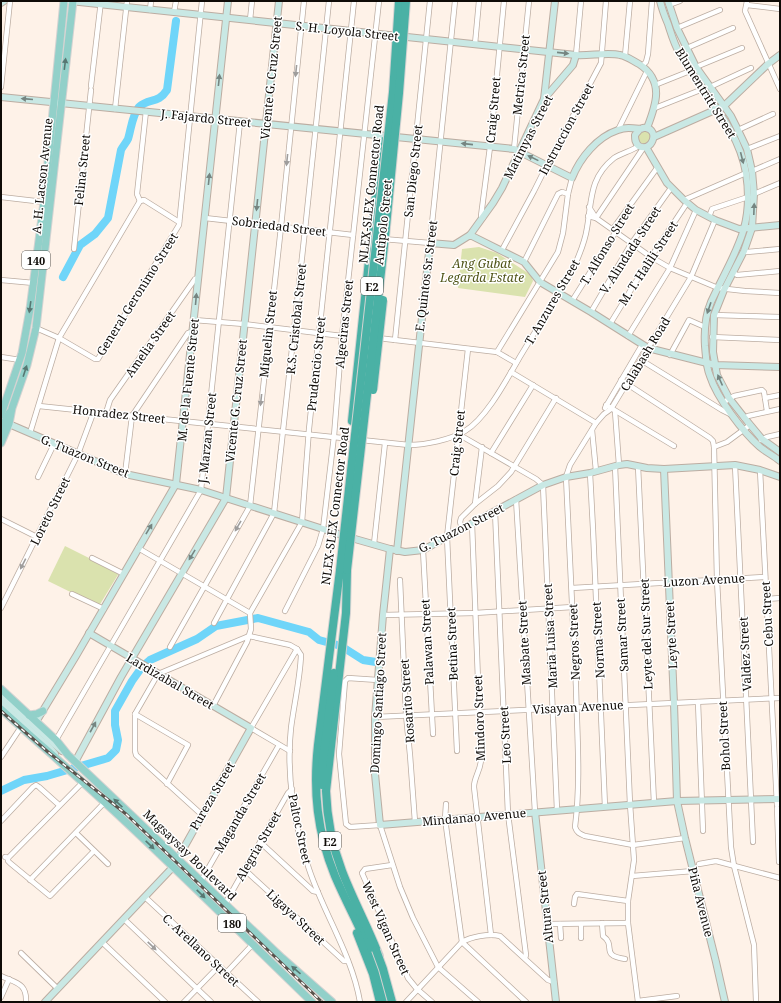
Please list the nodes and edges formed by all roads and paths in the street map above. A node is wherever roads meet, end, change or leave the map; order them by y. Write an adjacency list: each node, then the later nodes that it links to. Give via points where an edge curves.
1 (4, 1): 29 (street)
2 (10, 1): 67 (street)
3 (64, 1): 73 (main road, A. H. Lacson Avenue / 140)
4 (72, 1): 30 (street, S. H. Loyola Street); 73 (main road, A. H. Lacson Avenue / 140, one-way to 4)
5 (151, 1): 35 (street)
6 (176, 1): 37 (street)
7 (202, 1): 38 (street)
8 (228, 1): 39 (street, M. de la Fuente Street)
9 (252, 1): 40 (street)
10 (279, 1): 41 (street, Vicente G. Cruz Street)
11 (304, 1): 42 (street, Miguelin Street)
12 (329, 1): 43 (street, R.S. Cristobal Street)
13 (354, 1): 46 (street, Prudencio Street)
14 (379, 1): 47 (street, Algeciras Street)
15 (399, 1): 273 (highway, NLEX-SLEX Connector Road / E2, bridge, via 393,92)
16 (405, 1): 48 (street, Antipolo Street); 241 (highway, NLEX-SLEX Connector Road / E2, bridge, via 399,92)
17 (430, 1): 49 (street, San Diego Street)
18 (455, 1): 50 (street, E. Quintos Sr. Street)
19 (479, 1): 51 (street)
20 (504, 1): 52 (street, Craig Street)
21 (529, 1): 55 (street, Metrica Street)
22 (555, 1): 56 (street)
23 (581, 1): 57 (street)
24 (606, 1): 58 (street, Instruccion Street)
25 (630, 1): 60 (street)
26 (652, 1): 64 (street)
27 (660, 1): 65 (street, Blumentritt Street, via 678,51)
28 (680, 1): 31 (street)
29 (1, 3)
30 (100, 3): 33 (street, S. H. Loyola Street); 74 (street, Felina Street)
31 (669, 3): 44 (street, Blumentritt Street)
32 (747, 3): 34 (street); 61 (street, via 746,11)
33 (126, 4): 35 (street, S. H. Loyola Street); 77 (street)
34 (780, 9)
35 (150, 10): 37 (street, S. H. Loyola Street)
36 (720, 10): 44 (street)
37 (174, 12): 38 (street, S. H. Loyola Street)
38 (200, 15): 39 (street, S. H. Loyola Street); 80 (street)
39 (226, 18): 40 (street, S. H. Loyola Street); 81 (street, M. de la Fuente Street, one-way to 39)
40 (250, 20): 41 (street, S. H. Loyola Street)
41 (277, 23): 42 (street, S. H. Loyola Street); 83 (street, Vicente G. Cruz Street)
42 (301, 26): 43 (street, S. H. Loyola Street); 84 (street, Miguelin Street, one-way to 84)
43 (326, 28): 46 (street, S. H. Loyola Street); 86 (street, R.S. Cristobal Street)
44 (677, 28): 53 (street, Blumentritt Street)
45 (733, 28): 53 (street)
46 (351, 31): 47 (street, S. H. Loyola Street); 89 (street, Prudencio Street)
47 (376, 33): 48 (street, S. H. Loyola Street); 90 (street, Algeciras Street)
48 (402, 36): 49 (street, S. H. Loyola Street); 92 (street, Antipolo Street); 241 (highway, bridge, via 406,47 404,94 377,357)
49 (426, 39): 50 (street, S. H. Loyola Street); 94 (street, San Diego Street)
50 (451, 41): 51 (street, S. H. Loyola Street); 95 (street, E. Quintos Sr. Street)
51 (475, 44): 52 (street, S. H. Loyola Street)
52 (499, 46): 55 (street, S. H. Loyola Street); 96 (street, Craig Street)
53 (686, 48): 62 (street, Blumentritt Street)
54 (742, 48): 62 (street)
55 (523, 49): 56 (street, S. H. Loyola Street); 99 (street, Metrica Street)
56 (549, 52): 57 (street, S. H. Loyola Street, one-way to 57); 72 (street)
57 (576, 55): 58 (street); 72 (street, Matimyas Street, via 573,65)
58 (602, 55): 60 (street); 101 (street, Instruccion Street, via 601,64)
59 (780, 55): 61 (street)
60 (625, 56): 64 (street)
61 (768, 64): 70 (street); 75 (street)
62 (696, 67): 68 (street, Blumentritt Street)
63 (751, 68): 68 (street)
64 (645, 69): 66 (street); 87 (street)
65 (690, 70): 66 (street); 69 (street, Blumentritt Street)
66 (655, 85): 76 (street)
67 (1, 87)
68 (710, 87): 75 (street, Blumentritt Street)
69 (703, 89): 75 (street, Blumentritt Street); 76 (street)
70 (780, 89)
71 (1, 97): 73 (street, J. Fajardo Street, one-way to 71)
72 (544, 99): 99 (street, Matimyas Street)
73 (57, 102): 74 (street, J. Fajardo Street); 112 (main road, A. H. Lacson Avenue / 140); 163 (main road, A. H. Lacson Avenue / 140)
74 (90, 106): 77 (street, J. Fajardo Street); 137 (street, Felina Street)
75 (721, 107): 88 (street, Blumentritt Street); 93 (street); 103 (street, Blumentritt Street, one-way to 103)
76 (655, 108): 85 (street)
77 (115, 109): 78 (street, J. Fajardo Street)
78 (146, 111): 80 (street, J. Fajardo Street); 111 (street, via 138,194)
79 (773, 114): 88 (street)
80 (189, 116): 81 (street, J. Fajardo Street); 122 (street)
81 (215, 119): 82 (street, J. Fajardo Street); 117 (street, M. de la Fuente Street, one-way to 81)
82 (240, 122): 83 (street, J. Fajardo Street); 121 (street, J. Marzan Street)
83 (265, 124): 84 (street, J. Fajardo Street); 123 (street, Vicente G. Cruz Street, one-way to 123)
84 (291, 126): 86 (street, J. Fajardo Street); 125 (street, Miguelin Street, one-way to 125)
85 (643, 128): 87 (street, via 630,127); 93 (street, via 652,132); 97 (street, via 635,135 635,139)
86 (315, 129): 89 (street, J. Fajardo Street); 128 (street, R.S. Cristobal Street)
87 (618, 130): 104 (street, via 592,147)
88 (738, 130): 98 (street, Blumentritt Street)
89 (340, 132): 90 (street, J. Fajardo Street); 129 (street, Prudencio Street)
90 (364, 134): 92 (street, J. Fajardo Street); 131 (street, Algeciras Street)
91 (780, 136): 98 (street)
92 (391, 137): 94 (street, J. Fajardo Street); 133 (street, Antipolo Street); 273 (highway, bridge, via 384,141 381,147 345,485)
93 (654, 138): 97 (street, via 652,144)
94 (416, 140): 95 (street, J. Fajardo Street); 134 (street, San Diego Street)
95 (441, 142): 96 (street, J. Fajardo Street, one-way to 95); 135 (street, E. Quintos Sr. Street)
96 (490, 147): 99 (street, J. Fajardo Street); 118 (street, Craig Street, via 481,216)
97 (643, 147): 102 (street); 114 (street, T. Anzures Street, via 619,155 604,168 595,181); 119 (street)
98 (746, 149): 103 (street, Blumentritt Street)
99 (516, 150): 101 (street, J. Fajardo Street, one-way to 99); 118 (street, Matimyas Street, via 502,188)
100 (780, 159): 103 (street)
101 (547, 165): 104 (street, J. Fajardo Street); 139 (street, Instruccion Street)
102 (658, 168): 106 (street); 130 (street, T. Alfonso Street, via 616,226)
103 (749, 172): 108 (street, Blumentritt Street); 110 (street, Blumentritt Street); 113 (street)
104 (572, 178): 107 (street)
105 (780, 183): 108 (street)
106 (671, 188): 113 (street); 136 (street, V. Alindada Street)
107 (568, 194): 142 (street, via 558,194); 149 (street, via 558,252)
108 (754, 194): 126 (street, Blumentritt Street, one-way to 108)
109 (1, 197): 112 (street)
110 (748, 197): 120 (street, via 712,209); 127 (street, Blumentritt Street)
111 (140, 201): 122 (street, General Geronimo Street, via 144,200); 171 (street)
112 (44, 202): 150 (main road, A. H. Lacson Avenue / 140)
113 (685, 202): 115 (street); 141 (street, M. T. Halili Street)
114 (589, 207): 116 (street, T. Anzures Street); 119 (street)
115 (696, 210): 120 (street); 143 (street)
116 (588, 216): 119 (street); 153 (street, T. Anzures Street, via 580,255)
117 (205, 218): 121 (street, Sobriedad Street); 147 (street, M. de la Fuente Street)
118 (483, 218): 132 (street, Matimyas Street)
119 (596, 218): 130 (street)
120 (712, 218): 127 (street, via 733,228); 146 (street, Calabash Road)
121 (230, 221): 123 (street, Sobriedad Street); 159 (street, J. Marzan Street)
122 (179, 222): 171 (street, General Geronimo Street, via 98,359)
123 (255, 224): 125 (street, Sobriedad Street); 160 (street, Vicente G. Cruz Street)
124 (780, 225): 126 (street)
125 (281, 227): 128 (street, Sobriedad Street); 164 (street, Miguelin Street)
126 (752, 228): 127 (street); 140 (street, Blumentritt Street)
127 (745, 229): 151 (street, Blumentritt Street)
128 (306, 230): 129 (street, Sobriedad Street); 165 (street, R.S. Cristobal Street)
129 (330, 232): 131 (street, Sobriedad Street); 167 (street, Prudencio Street)
130 (615, 233): 136 (street); 154 (street, T. Alfonso Street)
131 (353, 235): 168 (street, Algeciras Street)
132 (470, 235): 135 (street, via 454,245); 139 (street)
133 (381, 239): 134 (street); 172 (street, Antipolo Street)
134 (405, 241): 135 (street); 173 (street, San Diego Street)
135 (430, 243): 175 (street, E. Quintos Sr. Street)
136 (632, 244): 141 (street); 155 (street, V. Alindada Street)
137 (74, 249)
138 (780, 249): 140 (street)
139 (502, 250): 142 (street)
140 (744, 251): 145 (street, Blumentritt Street)
141 (650, 257): 143 (street); 161 (street, M. T. Halili Street)
142 (524, 262): 149 (street)
143 (670, 268): 146 (street); 169 (street)
144 (780, 271): 145 (street, via 737,275)
145 (734, 273): 151 (street, Blumentritt Street)
146 (691, 277): 151 (street); 176 (street, Calabash Road)
147 (198, 278): 158 (street, M. de la Fuente Street, one-way to 147); 201 (street, Amelia Street, via 110,400)
148 (1, 280): 150 (street)
149 (540, 282): 153 (street); 178 (street)
150 (34, 283): 181 (main road, A. H. Lacson Avenue / 140, one-way to 181)
151 (721, 289): 152 (street); 156 (street, Blumentritt Street); 162 (street, Blumentritt Street, one-way to 162, via 711,302)
152 (780, 292)
153 (559, 293): 154 (street); 183 (street, T. Anzures Street)
154 (572, 301): 155 (street)
155 (591, 312): 161 (street)
156 (714, 315): 157 (street); 170 (street, Blumentritt Street)
157 (780, 317)
158 (194, 320): 159 (street); 166 (street, M. de la Fuente Street)
159 (220, 322): 160 (street); 208 (street, J. Marzan Street)
160 (244, 324): 164 (street); 211 (street, Vicente G. Cruz Street)
161 (610, 324): 169 (street)
162 (705, 327): 179 (street, via 689,320); 184 (street, Blumentritt Street)
163 (36, 328): 171 (street, General Geronimo Street); 206 (main road, A. H. Lacson Avenue / 140, one-way to 163, via 12,408 27,365)
164 (269, 328): 165 (street); 213 (street, Miguelin Street, one-way to 213)
165 (294, 330): 167 (street); 216 (street, R.S. Cristobal Street)
166 (193, 331): 204 (street, via 188,332); 207 (street, M. de la Fuente Street)
167 (319, 333): 168 (street); 218 (street, Prudencio Street)
168 (342, 336): 221 (street, Algeciras Street)
169 (628, 336): 176 (street)
170 (712, 337): 174 (street); 185 (street, Blumentritt Street)
171 (59, 338): 196 (street)
172 (370, 338): 173 (street); 222 (street, Antipolo Street)
173 (395, 340): 175 (street)
174 (780, 340)
175 (418, 343): 177 (street); 228 (street, E. Quintos Sr. Street)
176 (645, 347): 179 (street); 182 (street, Calabash Road); 188 (street, Calabash Road)
177 (468, 349): 178 (street); 219 (street, Craig Street)
178 (497, 352): 183 (street)
179 (670, 355): 184 (street)
180 (1, 357): 181 (street)
181 (20, 360): 206 (main road, A. H. Lacson Avenue / 140)
182 (641, 360): 189 (street, Calabash Road); 203 (street)
183 (516, 363): 187 (street, T. Anzures Street)
184 (707, 364): 185 (street); 194 (street, Blumentritt Street, via 710,376)
185 (715, 365): 186 (street); 194 (street, Blumentritt Street, one-way to 185)
186 (780, 368)
187 (511, 372): 190 (street); 219 (street, T. Anzures Street, via 483,414 466,431)
188 (621, 380): 189 (street); 195 (street, Calabash Road)
189 (626, 384): 198 (street, Calabash Road); 231 (street, via 710,438)
190 (533, 385): 192 (street); 233 (street)
191 (780, 395): 193 (street)
192 (556, 398): 209 (street); 238 (street)
193 (765, 398): 194 (street, via 762,390); 200 (street)
194 (727, 400): 203 (street, Blumentritt Street); 205 (street, Blumentritt Street)
195 (606, 405): 198 (street); 202 (street, Calabash Road)
196 (39, 406): 199 (street, Honradez Street); 217 (street)
197 (780, 409): 200 (street)
198 (613, 410): 202 (street, Calabash Road); 229 (street); 236 (street)
199 (94, 411): 201 (street, Honradez Street); 234 (street, Loreto Street)
200 (768, 411): 205 (street)
201 (106, 413): 204 (street, Honradez Street)
202 (604, 414): 209 (street)
203 (732, 414): 215 (street, Blumentritt Street)
204 (132, 416): 207 (street, Honradez Street); 245 (street)
205 (744, 418): 210 (street, Blumentritt Street)
206 (5, 420): 212 (main road, 140); 217 (street, G. Tuazon Street); 224 (main road, A. H. Lacson Avenue / 140)
207 (183, 421): 208 (street, Honradez Street); 249 (street, M. de la Fuente Street)
208 (208, 423): 211 (street, Honradez Street); 251 (street, J. Marzan Street)
209 (596, 423): 214 (street)
210 (750, 425): 215 (street); 223 (street, Blumentritt Street)
211 (234, 426): 213 (street, Honradez Street); 252 (street, Vicente G. Cruz Street)
212 (1, 429)
213 (258, 429): 216 (street, Honradez Street); 255 (street, Miguelin Street)
214 (592, 430): 244 (street, Norma Street); 247 (street, via 570,465)
215 (744, 430): 226 (street, Blumentritt Street); 231 (street, via 727,442)
216 (284, 431): 218 (street, Honradez Street); 257 (street, R.S. Cristobal Street)
217 (30, 433): 227 (street, G. Tuazon Street)
218 (309, 434): 221 (street, Honradez Street); 259 (street, Prudencio Street)
219 (458, 434): 228 (street, Honradez Street, via 422,445); 230 (street); 265 (street, Craig Street)
220 (780, 434): 223 (street)
221 (334, 436): 222 (street, Honradez Street); 261 (street, Algeciras Street)
222 (359, 439): 225 (street, Honradez Street); 264 (street, Antipolo Street)
223 (762, 439): 226 (street); 232 (street, Blumentritt Street)
224 (1, 443)
225 (385, 443): 228 (street, Honradez Street); 266 (street)
226 (757, 443): 235 (street, Blumentritt Street)
227 (54, 444): 234 (street, G. Tuazon Street); 246 (street)
228 (408, 444): 270 (street, E. Quintos Sr. Street)
229 (674, 446)
230 (482, 447): 233 (street); 254 (street)
231 (714, 447): 240 (street, Bohol Street)
232 (780, 452)
233 (491, 453): 238 (street)
234 (78, 454): 245 (street, G. Tuazon Street); 263 (street, Loreto Street)
235 (780, 461)
236 (617, 465): 239 (street, G. Tuazon Street); 244 (street, G. Tuazon Street); 282 (street, Samar Street)
237 (735, 465): 240 (street, G. Tuazon Street); 243 (street, G. Tuazon Street); 277 (street, Valdez Street)
238 (514, 466): 250 (street); 254 (street, via 498,486)
239 (638, 466): 242 (street, G. Tuazon Street); 281 (street, Leyte del Sur Street)
240 (715, 466): 242 (street, G. Tuazon Street); 279 (street, Bohol Street)
241 (359, 467): 273 (highway, NLEX-SLEX Connector Road / E2, bridge)
242 (664, 469): 280 (street, Leyte Street)
243 (760, 470): 248 (street, G. Tuazon Street); 276 (street, Cebu Street)
244 (593, 472): 247 (street, G. Tuazon Street); 284 (street, Norma Street)
245 (125, 474): 249 (street, G. Tuazon Street)
246 (38, 477)
247 (566, 477): 250 (street, G. Tuazon Street); 285 (street, Negros Street)
248 (780, 477)
249 (176, 484): 251 (street, G. Tuazon Street); 267 (street, M. de la Fuente Street, one-way to 249)
250 (543, 485): 253 (street, G. Tuazon Street); 293 (street, Maria Luisa Street)
251 (201, 490): 252 (street, G. Tuazon Street); 272 (street, J. Marzan Street)
252 (226, 498): 255 (street, G. Tuazon Street); 275 (street, Vicente G. Cruz Street, one-way to 275)
253 (516, 499): 256 (street, G. Tuazon Street); 295 (street, Masbate Street)
254 (475, 504): 262 (street, via 461,518)
255 (250, 506): 257 (street, G. Tuazon Street); 283 (street, Miguelin Street, one-way to 283)
256 (495, 511): 260 (street, G. Tuazon Street); 296 (street, Leo Street)
257 (274, 513): 259 (street, G. Tuazon Street); 289 (street, R.S. Cristobal Street)
258 (1, 519): 263 (street)
259 (302, 522): 261 (street, G. Tuazon Street); 298 (street, Prudencio Street)
260 (472, 523): 262 (street, G. Tuazon Street); 297 (street, Mindoro Street)
261 (323, 529): 264 (street, G. Tuazon Street); 294 (street, Algeciras Street, via 318,546)
262 (462, 529): 265 (street, G. Tuazon Street)
263 (36, 537): 291 (street, Loreto Street, one-way to 291)
264 (348, 537): 266 (street, G. Tuazon Street)
265 (447, 537): 269 (street, G. Tuazon Street); 299 (street, Betina Street)
266 (374, 544): 268 (street, G. Tuazon Street)
267 (138, 548): 272 (street); 274 (street, M. de la Fuente Street)
268 (390, 549): 270 (street, G. Tuazon Street); 300 (street, Domingo Santiago Street)
269 (423, 550): 270 (street, G. Tuazon Street); 302 (street, Palawan Street)
270 (397, 551)
271 (92, 558): 274 (street)
272 (160, 561): 275 (street); 306 (street, J. Marzan Street)
273 (344, 570): 375 (highway, NLEX-SLEX Connector Road / E2, via 315,768 315,792); 437 (highway, via 346,613 326,791 327,810 330,831 343,872 385,971); 437 (highway, NLEX-SLEX Connector Road / E2, bridge, via 322,768 324,811 338,866 376,950)
274 (124, 574): 292 (street, M. de la Fuente Street)
275 (181, 574): 283 (street); 309 (street, Vicente G. Cruz Street)
276 (765, 577): 277 (street, Luzon Avenue); 288 (street, Cebu Street)
277 (741, 579): 279 (street, Luzon Avenue); 316 (street, Valdez Street)
278 (400, 580): 301 (street, Rosarito Street)
279 (717, 580): 280 (street, Luzon Avenue); 317 (street, Bohol Street)
280 (668, 582): 281 (street, Luzon Avenue); 319 (street, Leyte Street)
281 (644, 584): 282 (street, Luzon Avenue); 321 (street, Leyte del Sur Street)
282 (619, 585): 284 (street, Luzon Avenue); 322 (street, Samar Street)
283 (204, 586): 289 (street); 307 (street, Miguelin Street)
284 (595, 587): 285 (street, Luzon Avenue); 324 (street, Norma Street)
285 (572, 588): 290 (street, Negros Street)
286 (72, 594): 292 (street)
287 (780, 598): 288 (street)
288 (767, 599): 314 (street, Cebu Street)
289 (226, 600): 298 (street); 303 (street, R.S. Cristobal Street)
290 (573, 607): 293 (street); 325 (street, Negros Street)
291 (1, 608)
292 (104, 609): 304 (street, M. de la Fuente Street)
293 (548, 609): 295 (street); 326 (street, Maria Luisa Street)
294 (285, 611)
295 (523, 611): 296 (street); 328 (street, Masbate Street)
296 (499, 612): 297 (street); 330 (street, Leo Street)
297 (475, 613): 299 (street); 332 (street, Mindoro Street)
298 (250, 614): 305 (street)
299 (451, 614): 302 (street); 331 (street, Betina Street)
300 (383, 615): 301 (street); 311 (street, Domingo Santiago Street)
301 (402, 615): 302 (street); 336 (street, Rosarito Street)
302 (426, 615): 333 (street, Palawan Street)
303 (214, 623)
304 (89, 633): 306 (street, Lardizabal Street); 329 (street, M. de la Fuente Street)
305 (249, 636): 308 (street); 310 (street); 323 (street)
306 (111, 646): 309 (street, Lardizabal Street); 342 (street, J. Marzan Street)
307 (170, 648)
308 (297, 648): 340 (street, Pureza Street); 344 (street, Paltoc Street, via 300,659)
309 (132, 658): 310 (street, Lardizabal Street); 348 (street, Vicente G. Cruz Street, one-way to 309)
310 (158, 674): 323 (street, Lardizabal Street); 334 (street)
311 (378, 680): 337 (street, Domingo Santiago Street); 372 (street, Mindanao Avenue, via 346,679 339,754 346,824 350,827)
312 (1, 690): 335 (main road, Magsaysay Boulevard)
313 (1, 697): 342 (street, 180)
314 (771, 698): 315 (street, Visayan Avenue); 316 (street, Visayan Avenue); 358 (street, Cebu Street)
315 (780, 698)
316 (747, 699): 317 (street, Visayan Avenue); 352 (street, Valdez Street)
317 (722, 700): 318 (street, Visayan Avenue); 353 (street, Bohol Street)
318 (698, 702): 319 (street, Visayan Avenue); 355 (street)
319 (674, 703): 321 (street, Visayan Avenue); 354 (street, Leyte Street)
320 (1, 704): 342 (street, 180)
321 (649, 704): 322 (street, Visayan Avenue); 357 (street, Leyte del Sur Street)
322 (625, 705): 324 (street, Visayan Avenue); 360 (street, Samar Street)
323 (213, 706): 340 (street, Lardizabal Street)
324 (602, 706): 325 (street, Visayan Avenue); 362 (street, Norma Street)
325 (576, 707): 326 (street, Visayan Avenue); 363 (street, Negros Street)
326 (553, 708): 328 (street, Visayan Avenue); 364 (street, Maria Luisa Street)
327 (1, 709): 339 (main road, Magsaysay Boulevard)
328 (528, 710): 330 (street, Visayan Avenue); 365 (street, Masbate Street)
329 (43, 711): 335 (main road); 338 (street, M. de la Fuente Street)
330 (504, 711): 332 (street, Visayan Avenue); 367 (street, Leo Street)
331 (455, 712): 332 (street, Visayan Avenue); 333 (street, Visayan Avenue); 345 (street, Betina Street)
332 (479, 712): 368 (street, Mindoro Street, via 481,764 474,787)
333 (431, 713): 336 (street, Visayan Avenue); 341 (street, Palawan Street)
334 (135, 714): 350 (street, via 136,756); 350 (street, via 188,745)
335 (29, 715): 338 (main road, Magsaysay Boulevard)
336 (406, 715): 337 (street, Visayan Avenue); 371 (street, Rosarito Street)
337 (376, 717): 372 (street, Domingo Santiago Street, via 374,774)
338 (36, 722): 342 (main road, Magsaysay Boulevard)
339 (21, 727): 346 (street); 347 (main road, Magsaysay Boulevard)
340 (251, 728): 343 (street); 366 (street, Pureza Street)
341 (433, 734)
342 (53, 744): 347 (street, Magsaysay Boulevard / 180); 348 (main road, Magsaysay Boulevard / 180)
343 (279, 744): 344 (street); 393 (street, Maganda Street)
344 (290, 751): 351 (street, Paltoc Street)
345 (457, 751)
346 (1, 758)
347 (61, 762): 349 (main road, Magsaysay Boulevard / 180)
348 (75, 762): 381 (main road, Magsaysay Boulevard / 180, one-way to 348)
349 (81, 780): 356 (main road, Magsaysay Boulevard / 180); 361 (street)
350 (167, 784): 366 (street)
351 (292, 789): 377 (street, Alegria Street); 394 (street, Paltoc Street, via 300,837)
352 (751, 799): 353 (street, Mindanao Avenue); 358 (street, Mindanao Avenue); 378 (street, Valdez Street)
353 (728, 800): 355 (street, Mindanao Avenue); 386 (street, Bohol Street, via 730,847)
354 (677, 801): 355 (street, Mindanao Avenue); 357 (street, Mindanao Avenue); 376 (street, Piña Avenue)
355 (702, 801): 373 (street)
356 (105, 802): 374 (street); 387 (main road, Magsaysay Boulevard / 180, one-way to 387)
357 (654, 803): 360 (street, Mindanao Avenue)
358 (778, 803): 382 (street, Cebu Street)
359 (446, 804): 369 (street)
360 (630, 804): 362 (street, Mindanao Avenue); 379 (street, Samar Street)
361 (59, 806): 370 (street, via 39,787 33,786); 392 (street, via 6,858)
362 (605, 806): 363 (street, Mindanao Avenue)
363 (578, 808): 364 (street, Mindanao Avenue); 379 (street, Negros Street, via 575,827 580,834)
364 (557, 810): 365 (street, Mindanao Avenue)
365 (534, 812): 367 (street, Mindanao Avenue); 401 (street, Altura Street)
366 (201, 814): 381 (street, Pureza Street)
367 (508, 814): 368 (street, Mindanao Avenue); 412 (street, Leo Street, via 526,955)
368 (477, 817): 369 (street, Mindanao Avenue); 405 (street, Mindoro Street)
369 (446, 819): 371 (street, Mindanao Avenue); 409 (street)
370 (1, 821)
371 (415, 822): 372 (street, Mindanao Avenue)
372 (380, 825): 385 (street, Domingo Santiago Street)
373 (704, 831)
374 (76, 833): 380 (street); 392 (street)
375 (321, 833): 426 (highway, via 324,854 332,877 368,960); 436 (highway, NLEX-SLEX Connector Road, via 335,876 371,952)
376 (685, 838): 379 (street, Negros Street); 389 (street, Piña Avenue)
377 (260, 842): 388 (street, Alegria Street); 394 (street, via 313,891)
378 (753, 842)
379 (633, 845): 390 (street, Samar Street)
380 (94, 851): 383 (street); 392 (street, via 50,896)
381 (177, 858): 387 (street, Pureza Street); 393 (main road, Magsaysay Boulevard / 180)
382 (779, 862)
383 (108, 864)
384 (698, 864): 386 (street, via 716,861)
385 (392, 865): 416 (street, Domingo Santiago Street, via 413,918); 423 (street, West Vigan Street, via 365,869 362,873 408,978)
386 (734, 866): 391 (street); 445 (street, Bohol Street, via 754,945)
387 (173, 867): 395 (street, Pureza Street); 410 (main road, Magsaysay Boulevard / 180, one-way to 410)
388 (244, 870): 397 (street, Alegria Street); 414 (street, Ligaya Street, via 344,961)
389 (693, 871): 390 (street); 444 (street, Piña Avenue)
390 (632, 876): 396 (street, Samar Street)
391 (780, 878)
392 (30, 880)
393 (201, 881): 397 (main road, Magsaysay Boulevard / 180)
394 (318, 892): 414 (street, Paltoc Street)
395 (144, 897): 399 (street, Pureza Street); 415 (street, C. Arellano Street)
396 (628, 901): 398 (street, via 577,894); 404 (street, Samar Street)
397 (225, 904): 434 (main road, Magsaysay Boulevard / 180, one-way to 397)
398 (574, 904)
399 (124, 919): 408 (street, Pureza Street); 422 (street, one-way to 422)
400 (602, 923): 403 (street); 404 (street); 413 (street, via 602,936 607,940 611,955)
401 (547, 924): 402 (street); 420 (street, Altura Street)
402 (560, 924): 403 (street); 406 (street)
403 (581, 924): 407 (street)
404 (628, 924): 443 (street, Samar Street)
405 (492, 935): 409 (street); 412 (street, via 500,936)
406 (561, 938)
407 (581, 938)
408 (102, 942): 421 (street, Pureza Street); 429 (street)
409 (462, 942): 416 (street); 441 (street)
410 (253, 944): 417 (street); 433 (main road, Magsaysay Boulevard / 180)
411 (21, 953): 421 (street)
412 (524, 958): 420 (street)
413 (625, 959)
414 (348, 961): 435 (street, Paltoc Street)
415 (218, 966): 417 (street, C. Arellano Street); 422 (street)
416 (438, 967): 423 (street); 440 (street)
417 (226, 973): 432 (street, C. Arellano Street)
418 (1, 976): 419 (street)
419 (8, 979): 425 (street); 427 (street, via 24,988)
420 (554, 982): 442 (street, Altura Street)
421 (58, 989): 428 (street, Pureza Street)
422 (197, 989): 430 (street); 431 (street)
423 (417, 989): 438 (street); 439 (street)
424 (677, 996): 443 (street)
425 (1, 997)
426 (379, 999)
427 (26, 1002)
428 (45, 1002)
429 (165, 1002)
430 (184, 1002)
431 (211, 1002)
432 (258, 1002)
433 (312, 1002)
434 (332, 1002)
435 (360, 1002)
436 (386, 1002)
437 (391, 1002)
438 (406, 1002)
439 (432, 1002)
440 (478, 1002)
441 (526, 1002)
442 (556, 1002)
443 (638, 1002)
444 (725, 1002)
445 (756, 1002)

